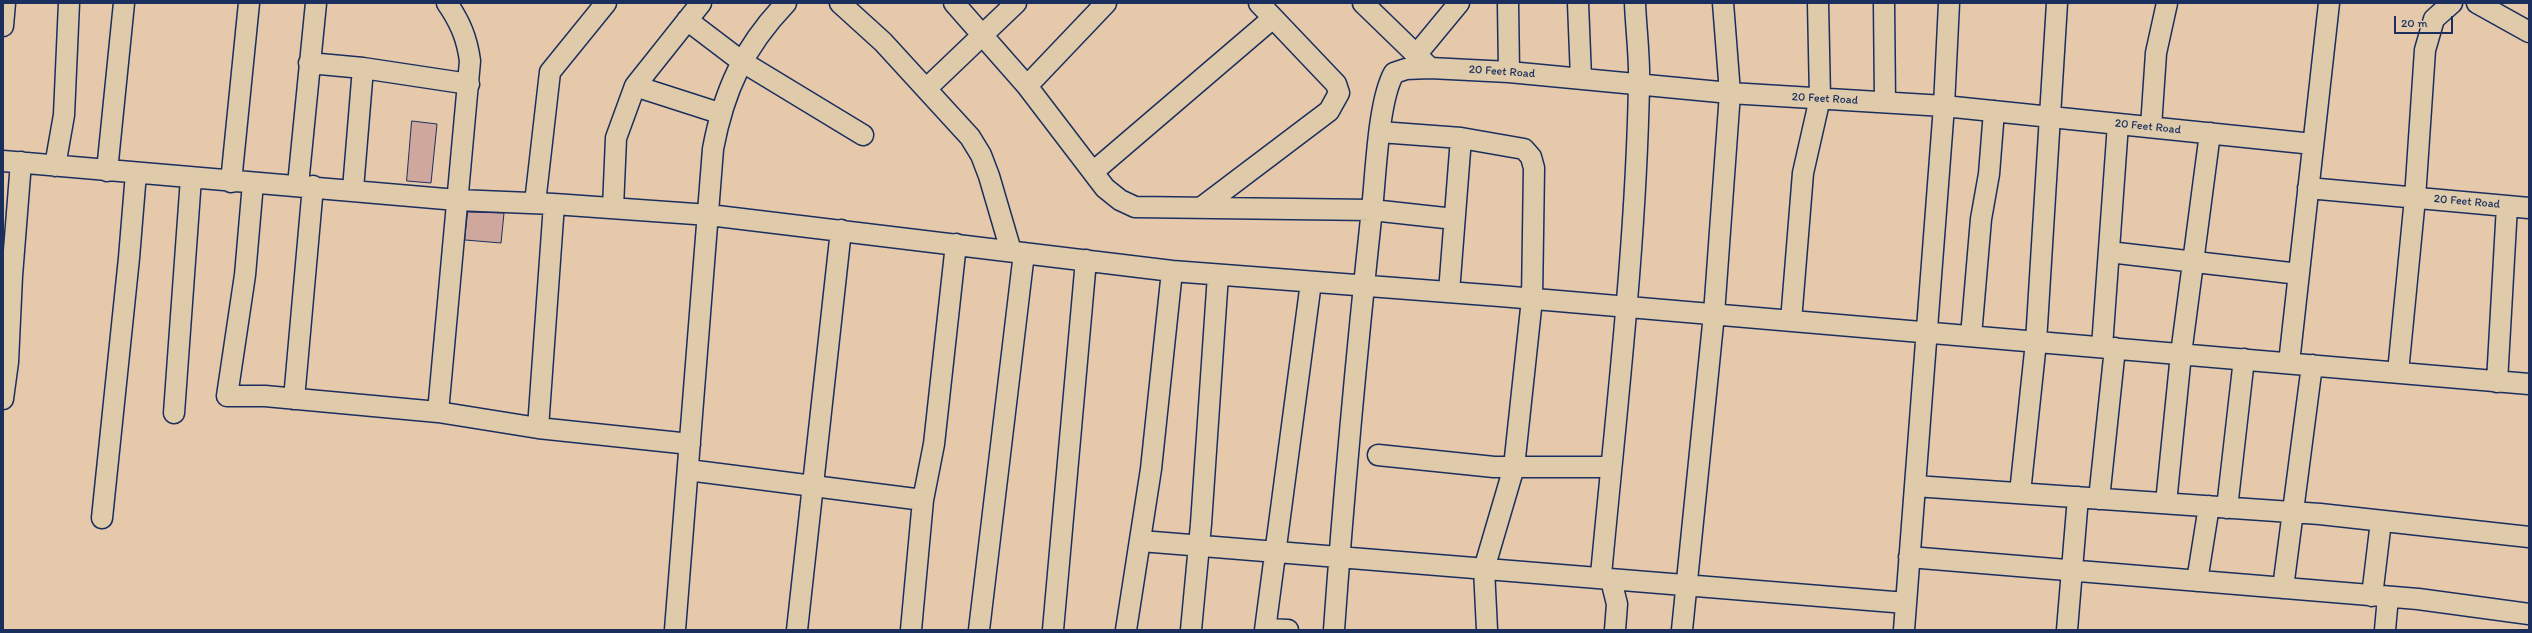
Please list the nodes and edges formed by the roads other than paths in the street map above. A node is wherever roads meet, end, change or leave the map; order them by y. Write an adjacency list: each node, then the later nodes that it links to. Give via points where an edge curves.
1 (5, 3): 31 (street)
2 (69, 3): 61 (street, via 64,115)
3 (124, 3): 62 (street)
4 (249, 3): 66 (street)
5 (316, 3): 36 (street)
6 (446, 3): 42 (street, via 458,19 468,40)
7 (606, 3): 73 (street, via 550,72)
8 (701, 3): 30 (street)
9 (786, 3): 35 (street, via 771,18)
10 (840, 3): 45 (street, via 883,42)
11 (954, 3): 33 (street)
12 (1016, 3): 33 (street)
13 (1106, 3): 44 (street)
14 (1258, 3): 29 (street)
15 (1363, 3): 34 (street)
16 (1459, 3): 34 (street)
17 (1508, 3): 39 (street)
18 (1578, 3): 40 (street)
19 (1635, 3): 41 (street)
20 (1723, 3): 46 (street)
21 (1818, 3): 47 (street)
22 (1884, 3): 48 (street)
23 (1949, 3): 49 (street)
24 (2057, 3): 52 (street)
25 (2167, 3): 54 (street, via 2156,53)
26 (2329, 3): 59 (street)
27 (2452, 3): 71 (street, via 2434,19 2425,50)
28 (2477, 3): 32 (street)
29 (1273, 18): 63 (street); 75 (street, via 1336,84 1339,93 1336,101 1329,111)
30 (687, 20): 35 (street); 43 (street)
31 (3, 26)
32 (2529, 32)
33 (982, 36): 44 (street); 45 (street)
34 (1416, 55): 38 (street)
35 (741, 61): 51 (street); 57 (street)
36 (309, 63): 37 (street); 68 (street)
37 (363, 68): 42 (street); 70 (street)
38 (1430, 68): 39 (street, 20 Feet Road); 55 (street, 20 Feet Road, via 1394,73 1388,84)
39 (1509, 72): 40 (street, 20 Feet Road)
40 (1581, 78): 41 (street, 20 Feet Road)
41 (1640, 83): 46 (street, 20 Feet Road); 94 (street)
42 (469, 84): 72 (street)
43 (635, 86): 51 (street); 76 (street, via 616,138)
44 (1027, 86): 63 (street)
45 (927, 88): 83 (street, via 970,137 981,156)
46 (1730, 93): 47 (street, 20 Feet Road); 95 (street)
47 (1820, 98): 48 (street, 20 Feet Road); 96 (street, via 1803,173)
48 (1886, 102): 49 (street, 20 Feet Road)
49 (1944, 106): 50 (street, 20 Feet Road); 97 (street)
50 (1994, 111): 52 (street, 20 Feet Road); 98 (street, via 1989,174 1980,219)
51 (720, 113): 79 (street, via 713,149)
52 (2051, 117): 53 (street, 20 Feet Road); 99 (street)
53 (2118, 124): 54 (street, 20 Feet Road); 84 (street)
54 (2151, 127): 56 (street, 20 Feet Road)
55 (1380, 132): 58 (street); 78 (street)
56 (2210, 133): 59 (street, 20 Feet Road); 86 (street)
57 (863, 135)
58 (1461, 138): 80 (street); 93 (street, via 1524,149 1531,157 1534,168)
59 (2313, 144): 69 (street)
60 (12, 162): 61 (street); 108 (street, via 12,276 8,362)
61 (56, 166): 62 (street)
62 (107, 170): 64 (street)
63 (1093, 172): 75 (street, via 1105,188 1120,200 1135,206)
64 (136, 173): 65 (street); 127 (street, via 130,258)
65 (191, 178): 66 (street); 111 (street)
66 (231, 182): 67 (street)
67 (253, 183): 68 (street); 109 (street, via 245,275 227,396)
68 (305, 186): 70 (street); 109 (street)
69 (2308, 188): 71 (street, 20 Feet Road); 88 (street)
70 (352, 189): 72 (street)
71 (2415, 198): 74 (street, 20 Feet Road); 105 (street)
72 (457, 200): 73 (street); 110 (street)
73 (544, 204): 76 (street); 112 (street)
74 (2507, 206): 77 (street, 20 Feet Road); 106 (street)
75 (1202, 207): 78 (street)
76 (613, 208): 79 (street)
77 (2529, 208)
78 (1372, 210): 80 (street); 91 (street)
79 (709, 215): 81 (street); 113 (street)
80 (1454, 219): 92 (street)
81 (841, 230): 82 (street); 118 (street)
82 (956, 244): 83 (street); 123 (street, via 934,444)
83 (1018, 252): 85 (street); 148 (street)
84 (2109, 252): 86 (street); 100 (street)
85 (1086, 260): 87 (street); 149 (street)
86 (2193, 263): 88 (street); 101 (street)
87 (1172, 271): 89 (street); 130 (street)
88 (2299, 274): 103 (street)
89 (1218, 275): 90 (street); 131 (street)
90 (1311, 282): 91 (street); 132 (street)
91 (1363, 286): 92 (street); 134 (street)
92 (1449, 292): 93 (street)
93 (1532, 299): 94 (street); 115 (street)
94 (1626, 307): 95 (street); 116 (street)
95 (1714, 314): 96 (street); 139 (street)
96 (1791, 321): 97 (street)
97 (1927, 332): 98 (street); 119 (street)
98 (1971, 336): 99 (street)
99 (2036, 342): 100 (street); 120 (street)
100 (2109, 348): 101 (street); 122 (street)
101 (2181, 354): 102 (street); 124 (street)
102 (2244, 359): 103 (street); 125 (street)
103 (2289, 363): 104 (street)
104 (2312, 365): 105 (street); 126 (street)
105 (2398, 372): 106 (street)
106 (2497, 382): 107 (street)
107 (2529, 384)
108 (3, 399)
109 (294, 399): 110 (street)
110 (438, 412): 112 (street)
111 (174, 413)
112 (538, 428): 113 (street)
113 (690, 444): 117 (street)
114 (1378, 455): 115 (street)
115 (1514, 467): 116 (street); 135 (street)
116 (1611, 468): 137 (street, via 1601,575)
117 (688, 470): 118 (street); 145 (street)
118 (813, 485): 123 (street); 146 (street)
119 (1915, 486): 120 (street); 133 (street)
120 (2020, 493): 121 (street)
121 (2078, 497): 122 (street); 136 (street)
122 (2099, 499): 124 (street)
123 (923, 500): 147 (street)
124 (2166, 504): 125 (street)
125 (2218, 507): 126 (street); 138 (street)
126 (2294, 512): 128 (street); 140 (street)
127 (102, 518)
128 (2381, 521): 129 (street); 141 (street)
129 (2529, 537)
130 (1141, 541): 131 (street); 150 (street)
131 (1199, 547): 132 (street); 151 (street)
132 (1274, 553): 134 (street); 144 (street)
133 (1909, 557): 136 (street); 142 (street)
134 (1339, 558): 135 (street); 153 (street)
135 (1484, 570): 137 (street); 154 (street)
136 (2071, 570): 138 (street); 158 (street)
137 (1611, 580): 139 (street); 155 (street, via 1617,604)
138 (2197, 581): 140 (street)
139 (1686, 586): 142 (street); 156 (street)
140 (2283, 588): 141 (street)
141 (2380, 596): 143 (street); 159 (street)
142 (1906, 603): 157 (street)
143 (2529, 614)
144 (1265, 629): 152 (street)
145 (674, 630)
146 (797, 630)
147 (911, 630)
148 (979, 630)
149 (1053, 630)
150 (1126, 630)
151 (1191, 630)
152 (1288, 630)
153 (1334, 630)
154 (1488, 630)
155 (1615, 630)
156 (1682, 630)
157 (1904, 630)
158 (2067, 630)
159 (2385, 630)

